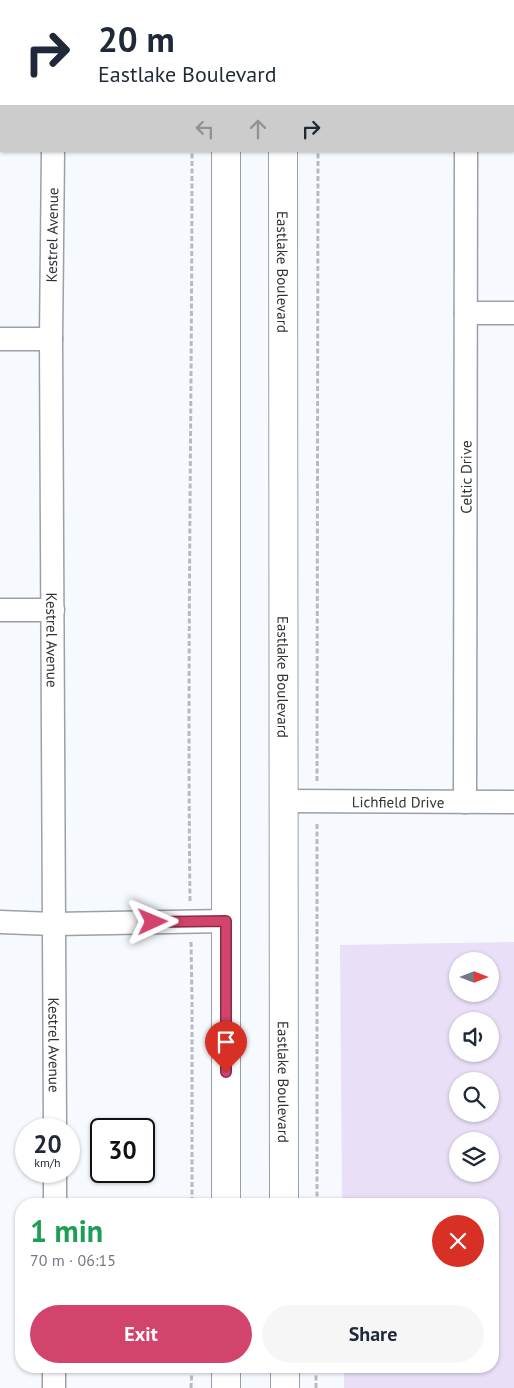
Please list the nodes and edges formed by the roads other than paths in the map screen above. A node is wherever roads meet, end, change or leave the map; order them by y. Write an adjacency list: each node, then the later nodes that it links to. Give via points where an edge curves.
1 (53, 152): 8 (street, Kestrel Avenue)
2 (226, 152): 14 (main road)
3 (283, 152): 11 (main road, Eastlake Boulevard)
4 (466, 152): 5 (street, Celtic Drive)
5 (466, 313): 6 (street); 12 (street, Celtic Drive)
6 (514, 313)
7 (0, 339): 8 (street)
8 (51, 339): 10 (street, Kestrel Avenue)
9 (0, 610): 10 (street)
10 (53, 610): 16 (street, Kestrel Avenue)
11 (283, 801): 12 (street, Lichfield Drive); 21 (main road, Eastlake Boulevard)
12 (465, 802): 13 (street, Lichfield Drive)
13 (514, 802)
14 (226, 921): 16 (street); 20 (main road)
15 (0, 922): 16 (street)
16 (54, 924): 17 (street, Kestrel Avenue)
17 (55, 1118)
18 (55, 1183): 19 (street)
19 (54, 1198)
20 (226, 1198)
21 (284, 1198)
22 (54, 1373): 25 (street)
23 (226, 1373): 26 (main road)
24 (285, 1373): 27 (main road)
25 (54, 1388)
26 (226, 1388)
27 (285, 1388)

